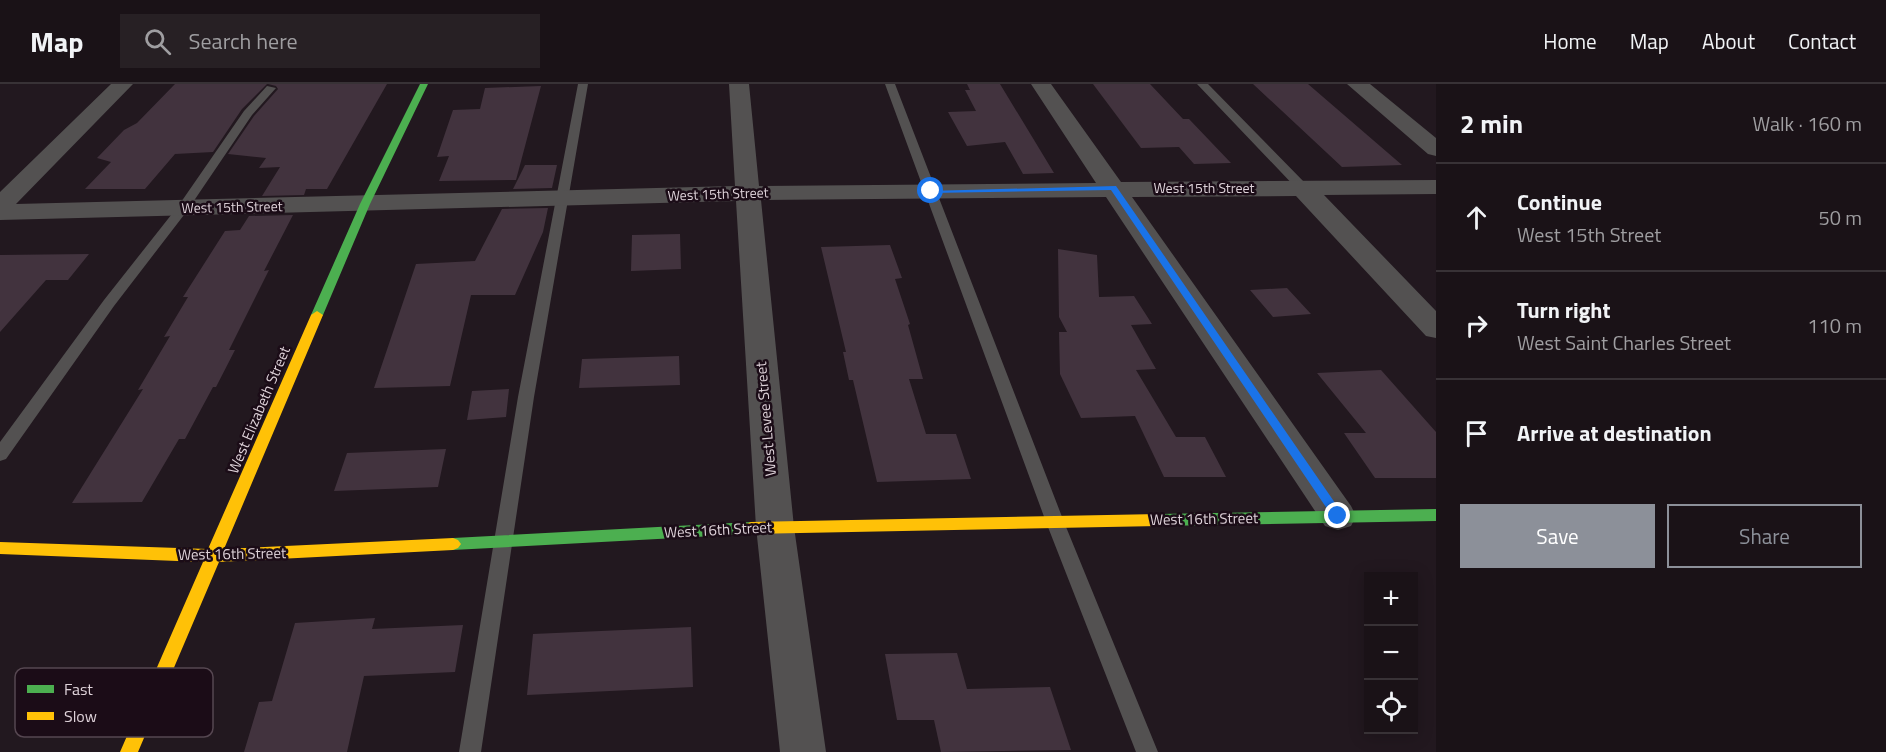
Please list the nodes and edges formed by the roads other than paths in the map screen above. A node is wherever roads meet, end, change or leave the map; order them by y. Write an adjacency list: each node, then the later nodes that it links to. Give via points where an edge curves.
1 (123, 84): 18 (street)
2 (424, 84): 17 (street, West Elizabeth Street)
3 (583, 84): 16 (lane)
4 (739, 84): 15 (street, West Levee Street)
5 (890, 84): 14 (lane)
6 (1041, 84): 13 (street)
7 (1202, 84): 11 (lane)
8 (1357, 84): 10 (street)
9 (271, 87): 19 (lane, via 248,113)
10 (1436, 149)
11 (1302, 187): 12 (street, West 15th Street); 13 (street, West 15th Street); 21 (street)
12 (1436, 187)
13 (1114, 188): 14 (street, West 15th Street); 24 (street)
14 (931, 191): 15 (street, West 15th Street); 25 (lane)
15 (746, 193): 16 (street, West 15th Street); 26 (street, West Levee Street)
16 (563, 199): 17 (street, West 15th Street); 27 (lane)
17 (365, 204): 19 (street, West 15th Street); 29 (street, West Elizabeth Street)
18 (0, 206)
19 (183, 208): 20 (street, West 15th Street); 22 (lane)
20 (0, 212)
21 (1436, 329)
22 (0, 454)
23 (1436, 515): 24 (street, West 16th Street)
24 (1338, 516): 25 (street, West 16th Street)
25 (1055, 522): 26 (street, West 16th Street); 35 (lane)
26 (775, 527): 27 (street, West 16th Street); 34 (street, West Levee Street)
27 (504, 542): 29 (street, West 16th Street); 33 (lane)
28 (0, 548): 29 (street, West 16th Street)
29 (214, 556): 30 (street, West Elizabeth Street)
30 (165, 668)
31 (136, 737): 32 (street, West Elizabeth Street)
32 (129, 752)
33 (470, 752)
34 (803, 752)
35 (1147, 752)

